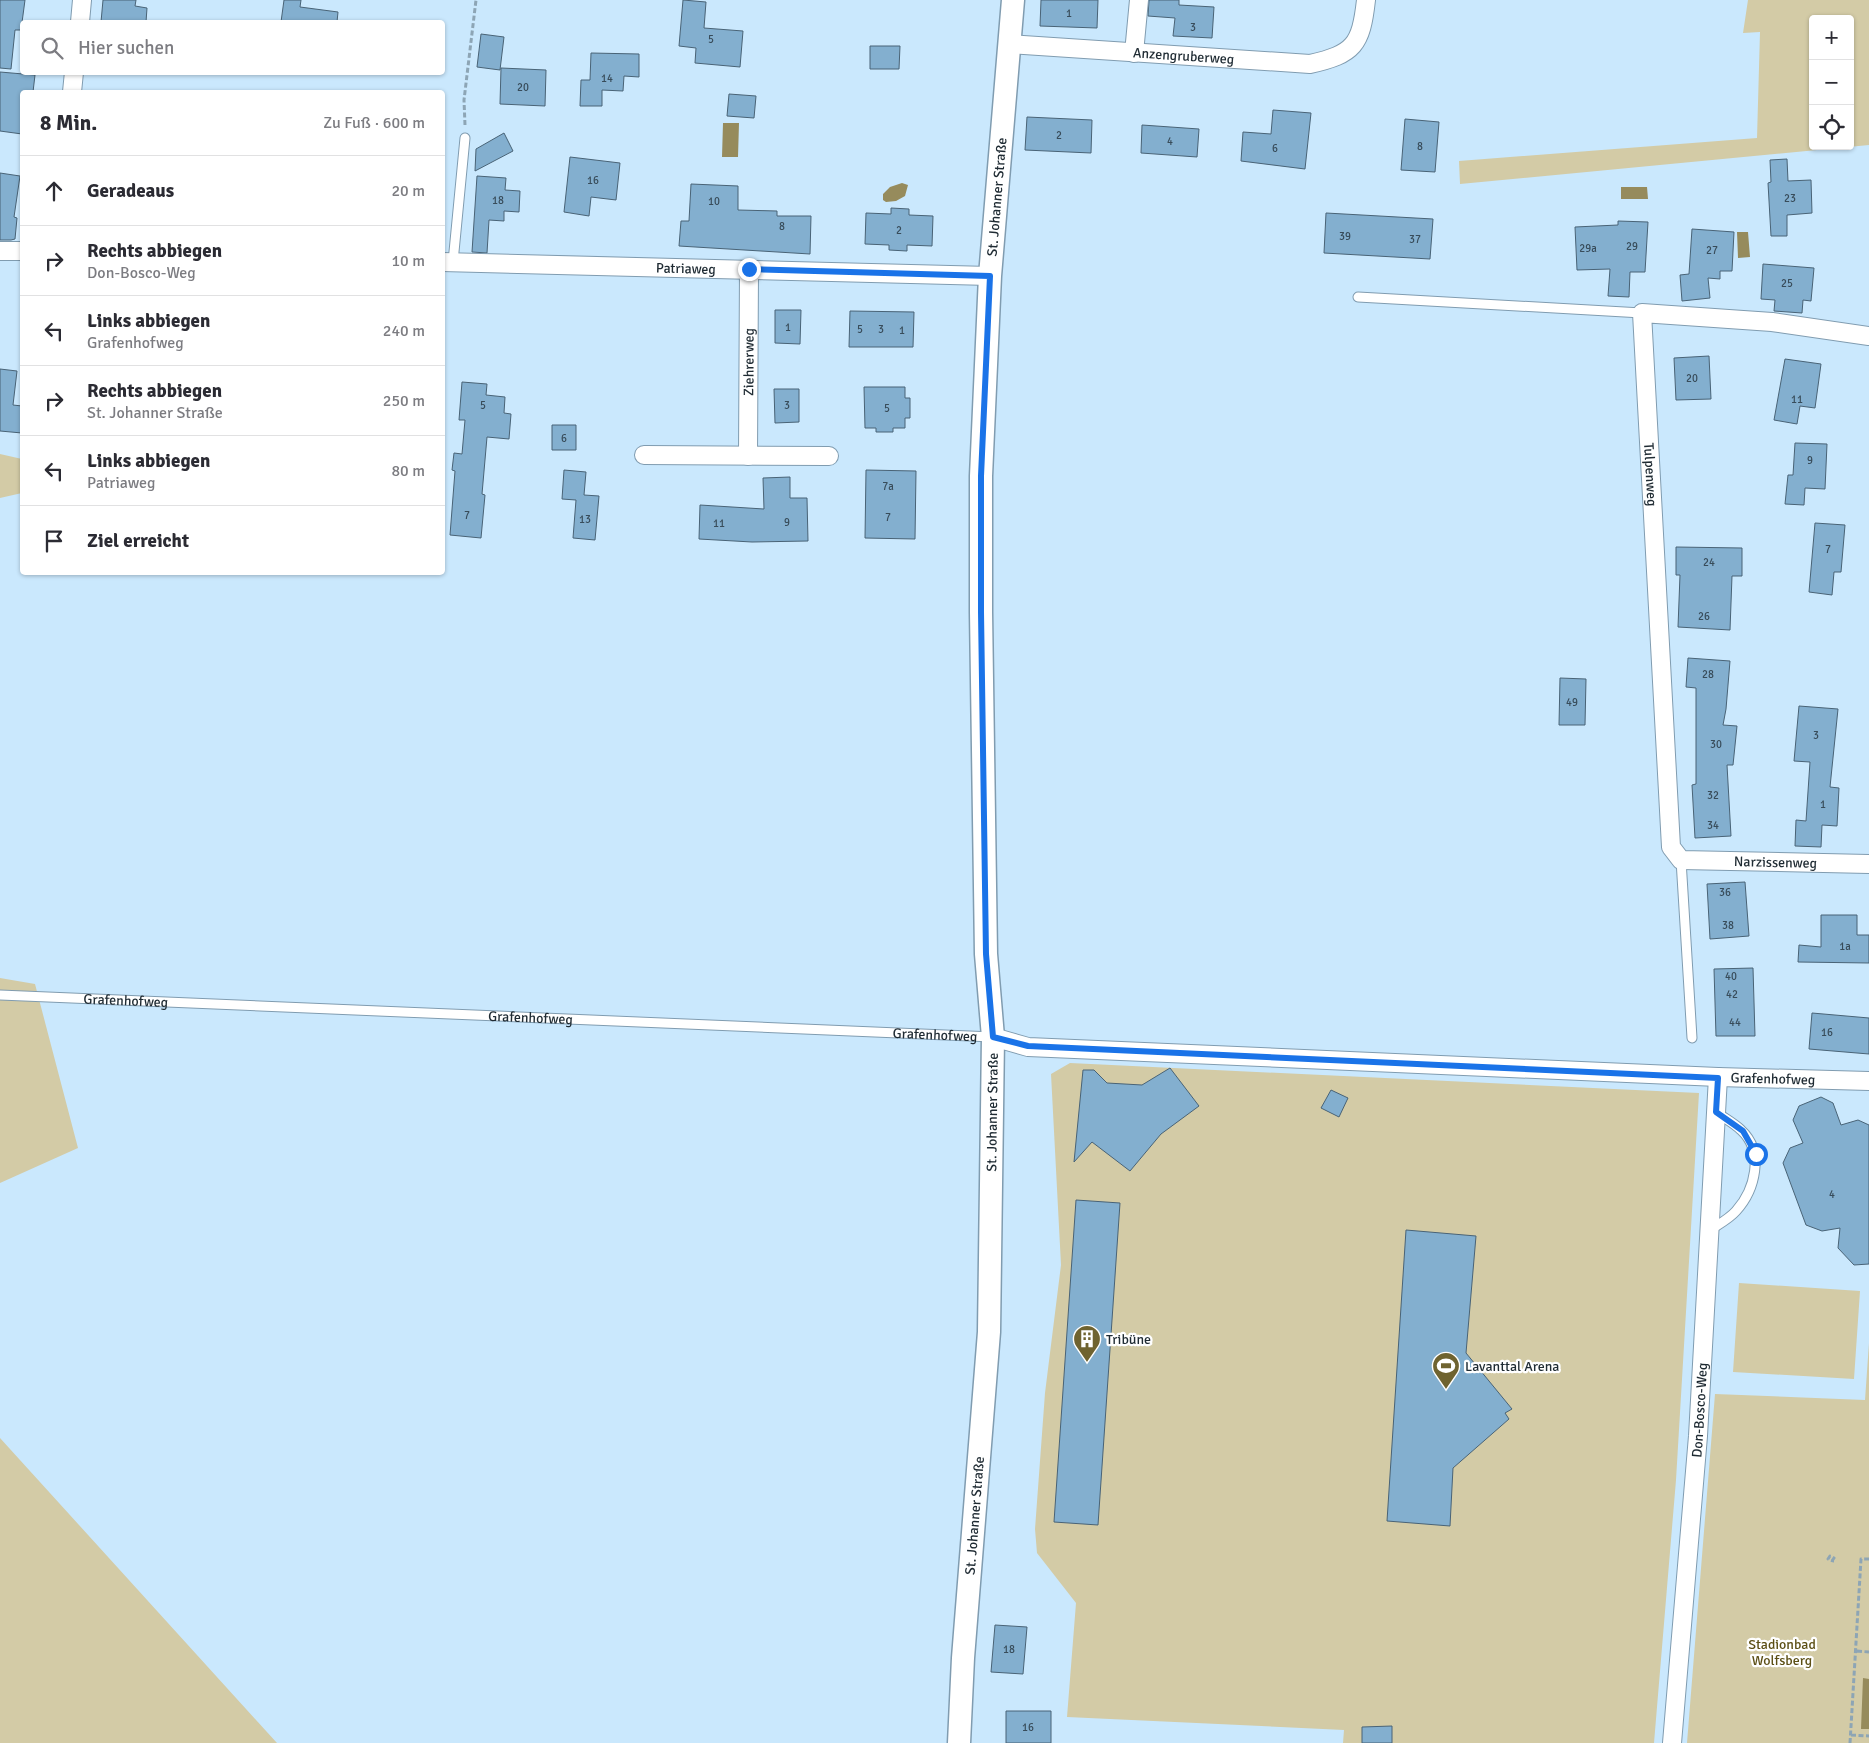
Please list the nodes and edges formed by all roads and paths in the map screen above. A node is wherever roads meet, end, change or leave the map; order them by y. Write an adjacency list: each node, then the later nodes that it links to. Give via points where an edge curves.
1 (82, 0): 6 (street)
2 (476, 0): 11 (path, via 464,100)
3 (1013, 0): 7 (street, St. Johanner Straße)
4 (1139, 0): 8 (street)
5 (1366, 0): 8 (street, Anzengruberweg, via 1363,24 1354,46 1334,58 1310,64)
6 (80, 20)
7 (1009, 44): 8 (street, Anzengruberweg); 16 (street, St. Johanner Straße)
8 (1134, 53)
9 (74, 75): 10 (street)
10 (72, 90)
11 (465, 138): 14 (lane)
12 (0, 251): 13 (street)
13 (20, 251)
14 (448, 262): 15 (street, Patriaweg)
15 (749, 269): 16 (street, Patriaweg); 21 (street, Ziehrerweg)
16 (990, 276): 26 (street, St. Johanner Straße, via 981,476 981,612 986,954)
17 (1358, 296): 18 (lane)
18 (1642, 313): 19 (street, via 1772,322); 23 (street, Tulpenweg, via 1671,847)
19 (1869, 336)
20 (644, 455): 21 (street)
21 (748, 456): 22 (street)
22 (829, 456)
23 (1681, 860): 24 (street, Narzissenweg); 27 (lane)
24 (1869, 864)
25 (0, 995): 26 (lane, Grafenhofweg)
26 (993, 1037): 28 (street, Grafenhofweg, via 1028,1046); 37 (street, St. Johanner Straße, via 989,1332)
27 (1692, 1038)
28 (1718, 1078): 29 (street, Grafenhofweg); 30 (street, Don-Bosco-Weg)
29 (1869, 1081)
30 (1716, 1112): 31 (street, Don-Bosco-Weg); 31 (lane, via 1743,1131 1756,1154 1747,1197 1734,1213)
31 (1710, 1230): 38 (street, Don-Bosco-Weg, via 1698,1436)
32 (1869, 1559): 33 (path, via 1862,1559)
33 (1857, 1651): 34 (path); 35 (path)
34 (1869, 1652)
35 (1851, 1734): 36 (path); 39 (path)
36 (1869, 1736)
37 (959, 1743)
38 (1672, 1743)
39 (1850, 1743)

